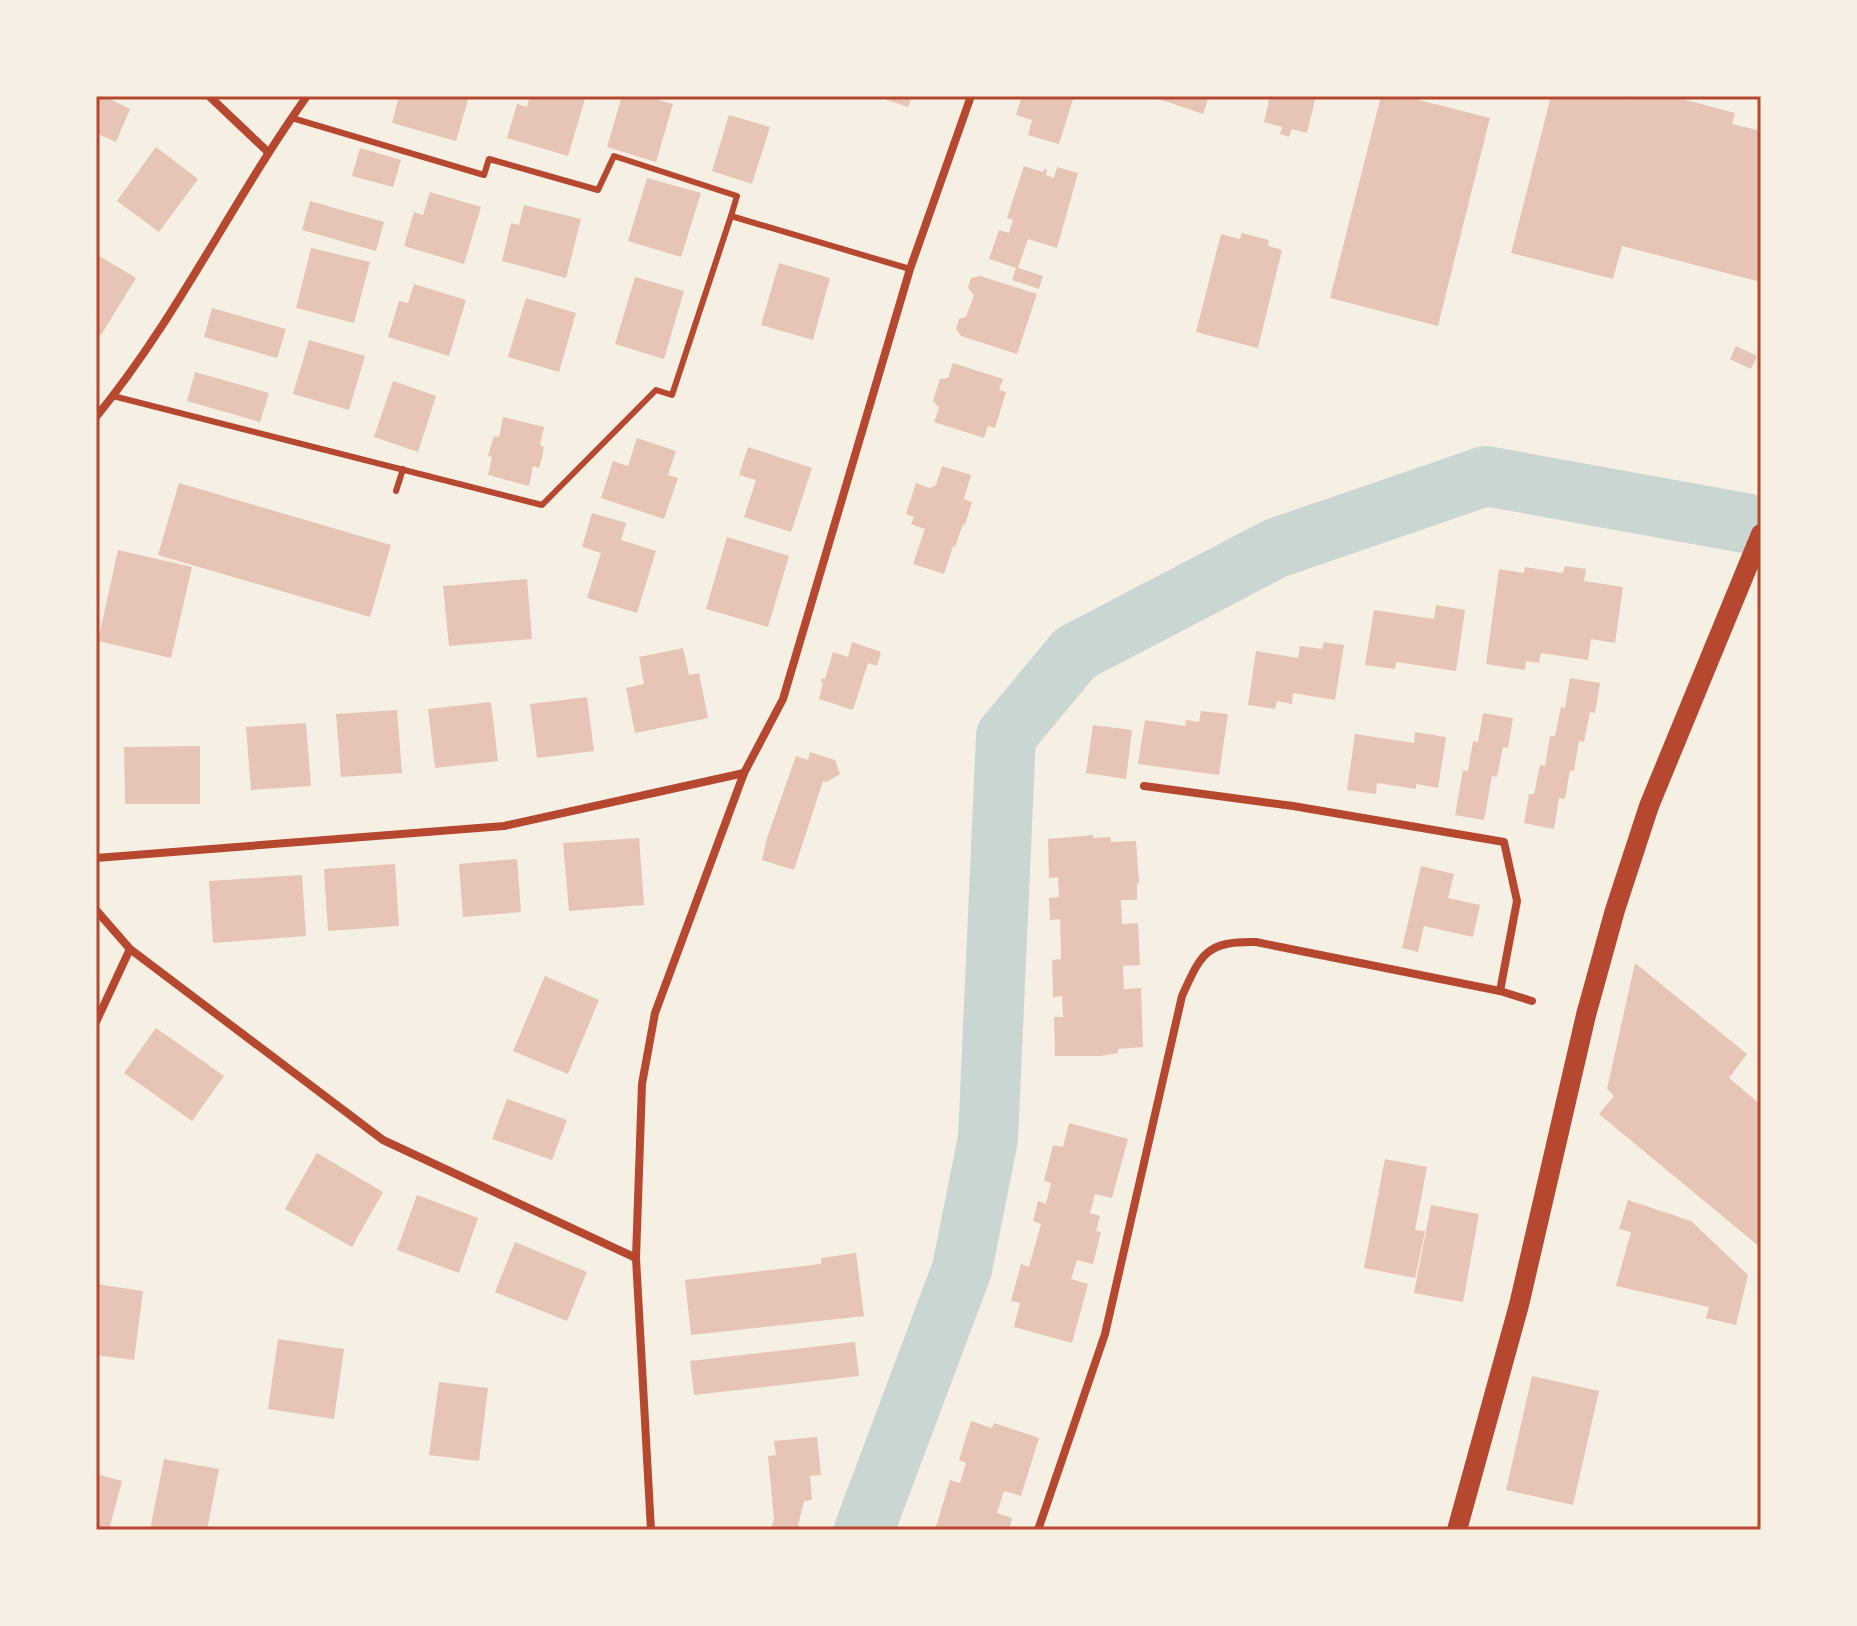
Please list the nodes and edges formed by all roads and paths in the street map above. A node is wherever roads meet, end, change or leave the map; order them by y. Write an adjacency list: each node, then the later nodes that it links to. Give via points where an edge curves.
1 (209, 96): 5 (street)
2 (307, 96): 4 (street)
3 (971, 96): 7 (street)
4 (292, 118): 5 (street); 6 (lane, via 484,175 489,159 598,190 614,156 737,196)
5 (268, 152): 8 (street, via 187,291)
6 (731, 216): 7 (lane); 10 (lane, via 672,395 656,390 542,505)
7 (910, 269): 13 (street, via 783,699)
8 (113, 396): 9 (street); 10 (lane)
9 (96, 417)
10 (403, 469): 11 (lane)
11 (396, 491)
12 (1761, 534): 24 (main road, via 1649,806 1615,910 1519,1305)
13 (744, 773): 15 (street, via 504,826); 21 (street, via 655,1013 642,1084)
14 (1144, 786): 18 (street, via 1504,842 1517,901)
15 (96, 858)
16 (96, 910): 17 (street)
17 (130, 949): 20 (street); 21 (street, via 383,1140)
18 (1500, 991): 19 (street); 23 (street, via 1256,942 1229,941 1200,957 1182,996 1105,1334)
19 (1532, 1001)
20 (96, 1022)
21 (636, 1258): 22 (street)
22 (651, 1530)
23 (1038, 1530)
24 (1457, 1530)

